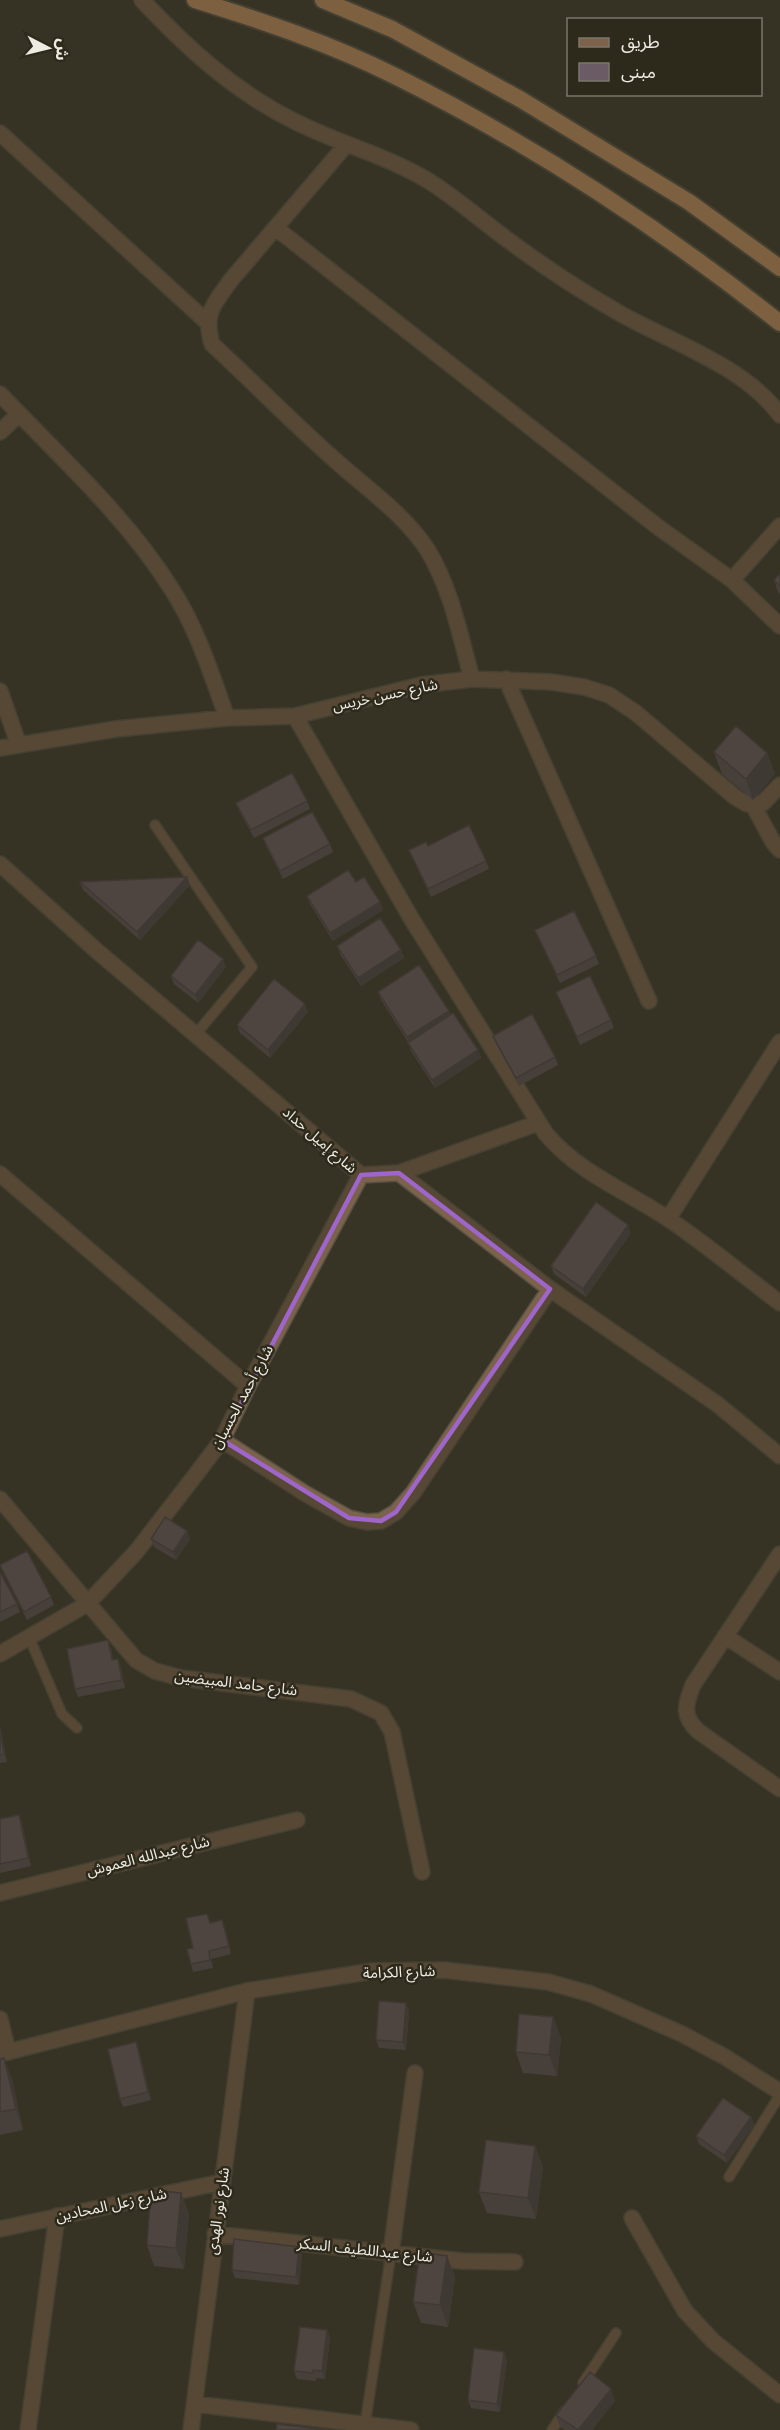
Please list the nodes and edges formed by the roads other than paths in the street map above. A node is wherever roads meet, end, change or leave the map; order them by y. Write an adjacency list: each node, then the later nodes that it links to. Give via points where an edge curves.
1 (142, 0): 5 (street, via 225,78 292,120)
2 (195, 0): 9 (highway, via 272,25 394,75 486,124 668,237)
3 (323, 0): 7 (highway, via 392,29 520,99 689,202)
4 (0, 133): 8 (street)
5 (346, 145): 6 (street); 12 (street, via 427,180 546,268 746,381)
6 (276, 229): 8 (street, via 231,280); 15 (street, via 658,527)
7 (780, 267)
8 (207, 322): 17 (street, via 212,344 412,528 441,578)
9 (780, 323)
10 (0, 394): 11 (street)
11 (19, 414): 13 (street); 21 (street, via 103,500 172,589 199,641)
12 (780, 415)
13 (0, 432)
14 (780, 526): 15 (street)
15 (732, 580): 16 (street)
16 (780, 626)
17 (472, 679): 18 (street, شارع حسن خريس); 20 (street, شارع حسن خريس, via 421,685)
18 (506, 679): 25 (street, شارع حسن خريس, via 584,687 609,695 660,731 735,797); 29 (street)
19 (0, 691): 22 (street)
20 (295, 716): 21 (street, شارع حسن خريس); 32 (street, via 411,918)
21 (227, 718): 22 (street, شارع حسن خريس)
22 (18, 743): 23 (street, شارع حسن خريس)
23 (0, 748)
24 (780, 785): 25 (street, via 763,803)
25 (753, 805): 27 (street)
26 (155, 825): 30 (lane, via 252,967)
27 (780, 850)
28 (0, 864): 30 (street, شارع إميل حداد)
29 (649, 1001)
30 (196, 1034): 35 (street, شارع إميل حداد)
31 (780, 1042): 36 (street)
32 (538, 1123): 33 (street, شارع إميل حداد); 36 (street, via 559,1149 584,1169)
33 (399, 1173): 35 (street, شارع إميل حداد); 37 (street)
34 (0, 1174): 39 (street)
35 (361, 1175): 39 (street, شارع أحمد الحسبان)
36 (668, 1219): 38 (street)
37 (550, 1289): 40 (street, via 413,1493 396,1512 381,1521 349,1518); 41 (street, via 717,1404)
38 (780, 1303)
39 (248, 1386): 40 (street, شارع أحمد الحسبان)
40 (222, 1440): 44 (street, شارع أحمد الحسبان, via 136,1552)
41 (780, 1456)
42 (0, 1499): 44 (street, شارع حامد المبيضين)
43 (780, 1554): 45 (street)
44 (87, 1604): 46 (street, شارع أحمد الحسبان); 52 (street, شارع حامد المبيضين, via 136,1660 155,1671 181,1678 351,1699 381,1713 392,1732)
45 (725, 1636): 48 (street); 50 (street, via 693,1685 685,1714 698,1731)
46 (29, 1637): 47 (street, شارع أحمد الحسبان); 49 (lane, via 62,1714)
47 (0, 1654)
48 (780, 1672)
49 (77, 1728)
50 (780, 1789)
51 (297, 1820): 53 (street, شارع عبدالله العموش)
52 (422, 1872)
53 (0, 1893)
54 (247, 1991): 56 (street, شارع الكرامة); 58 (street, شارع الكرامة, via 373,1971 444,1970 548,1982 591,1994 682,2034); 60 (street, شارع نور الهدى)
55 (0, 2019): 56 (street)
56 (4, 2053)
57 (415, 2073): 65 (street)
58 (780, 2094): 59 (lane)
59 (729, 2177)
60 (222, 2182): 61 (street, شارع زعل المحادين); 64 (street, شارع نور الهدى)
61 (57, 2216): 63 (street, شارع زعل المحادين); 73 (street)
62 (632, 2218): 69 (street, via 685,2310 713,2341)
63 (0, 2229)
64 (215, 2234): 65 (street, شارع عبداللطيف السكر); 71 (street, شارع نور الهدى)
65 (391, 2253): 66 (street, شارع عبداللطيف السكر, via 486,2263); 72 (lane)
66 (515, 2262)
67 (616, 2333): 68 (lane)
68 (578, 2391)
69 (780, 2395)
70 (571, 2401): 76 (lane)
71 (195, 2404): 72 (street); 74 (street, شارع نور الهدى)
72 (365, 2427): 75 (street)
73 (28, 2430)
74 (191, 2430)
75 (411, 2430)
76 (552, 2430)

